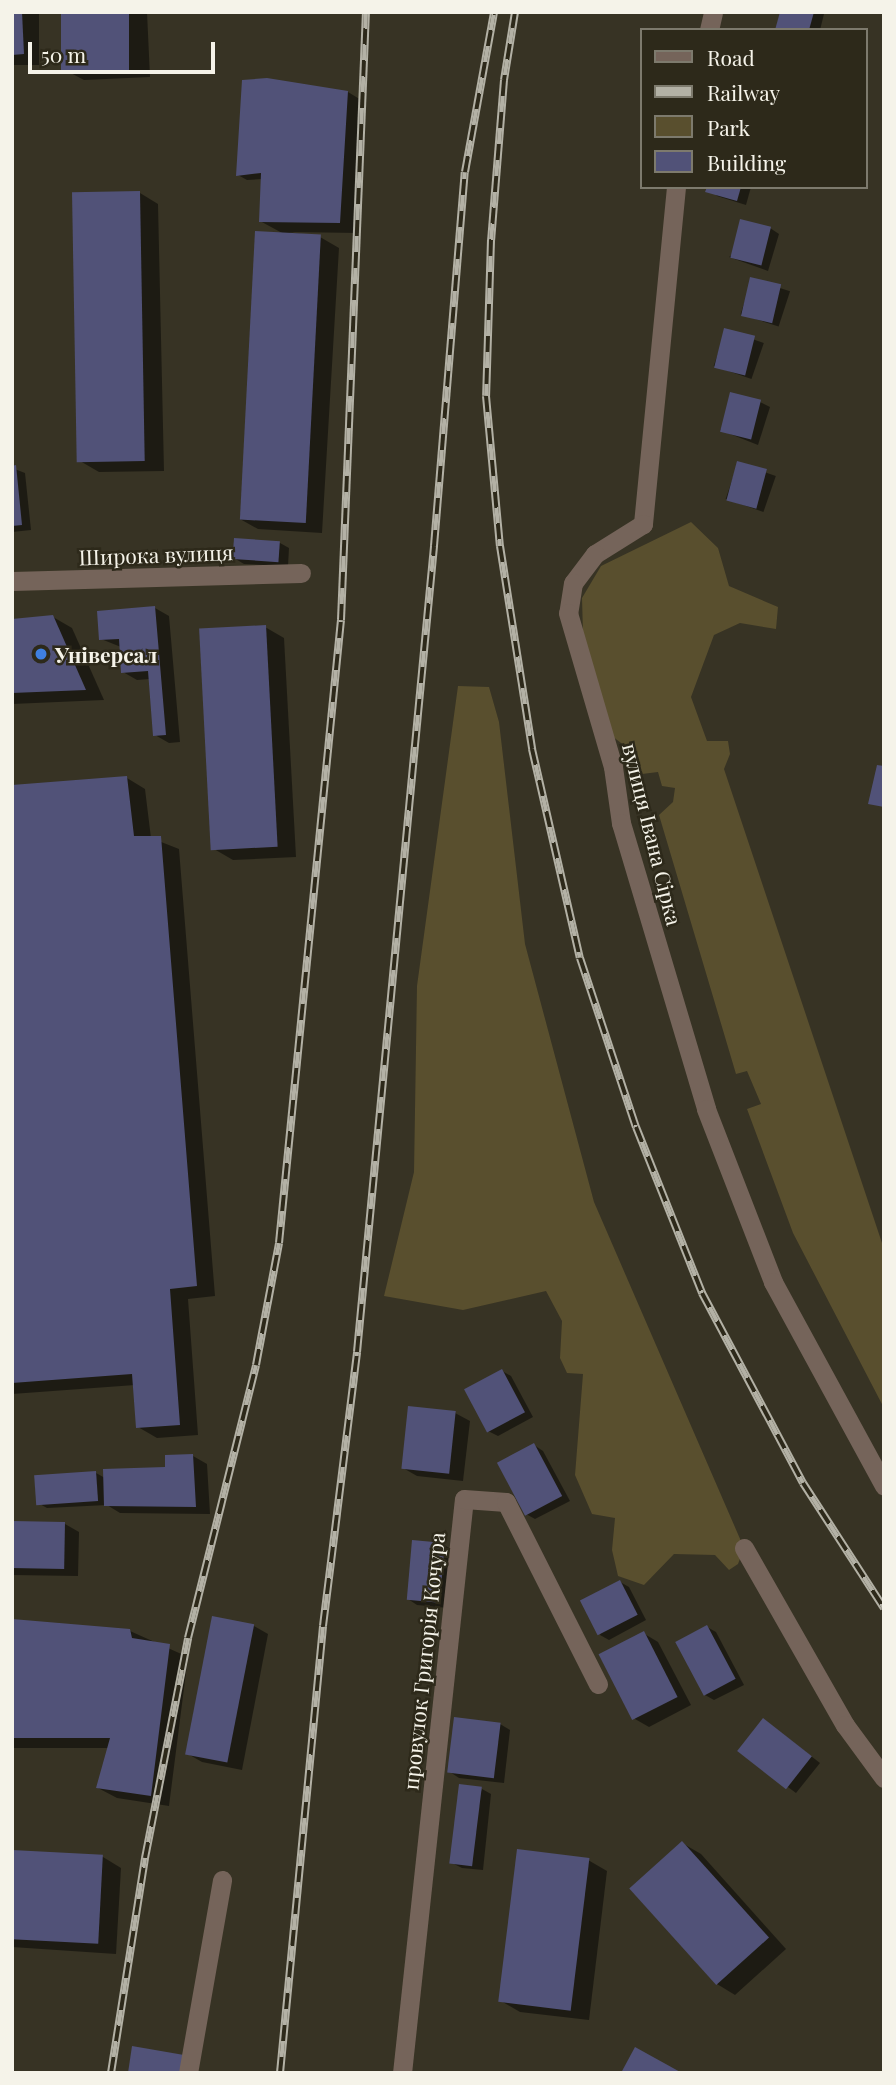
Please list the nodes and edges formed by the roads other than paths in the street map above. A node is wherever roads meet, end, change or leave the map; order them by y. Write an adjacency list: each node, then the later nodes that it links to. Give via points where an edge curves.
1 (676, 189): 4 (street, вулиця Івана Сірка, via 643,524 595,554 573,583 568,613 613,767 621,823 706,1109 773,1282)
2 (301, 573): 3 (street, Широка вулиця)
3 (12, 581)
4 (884, 1486)
5 (744, 1548): 7 (street, via 845,1725)
6 (598, 1684): 10 (street, провулок Григорія Кочура, via 506,1502 464,1499)
7 (884, 1777)
8 (222, 1880): 9 (street)
9 (188, 2073)
10 (402, 2073)

